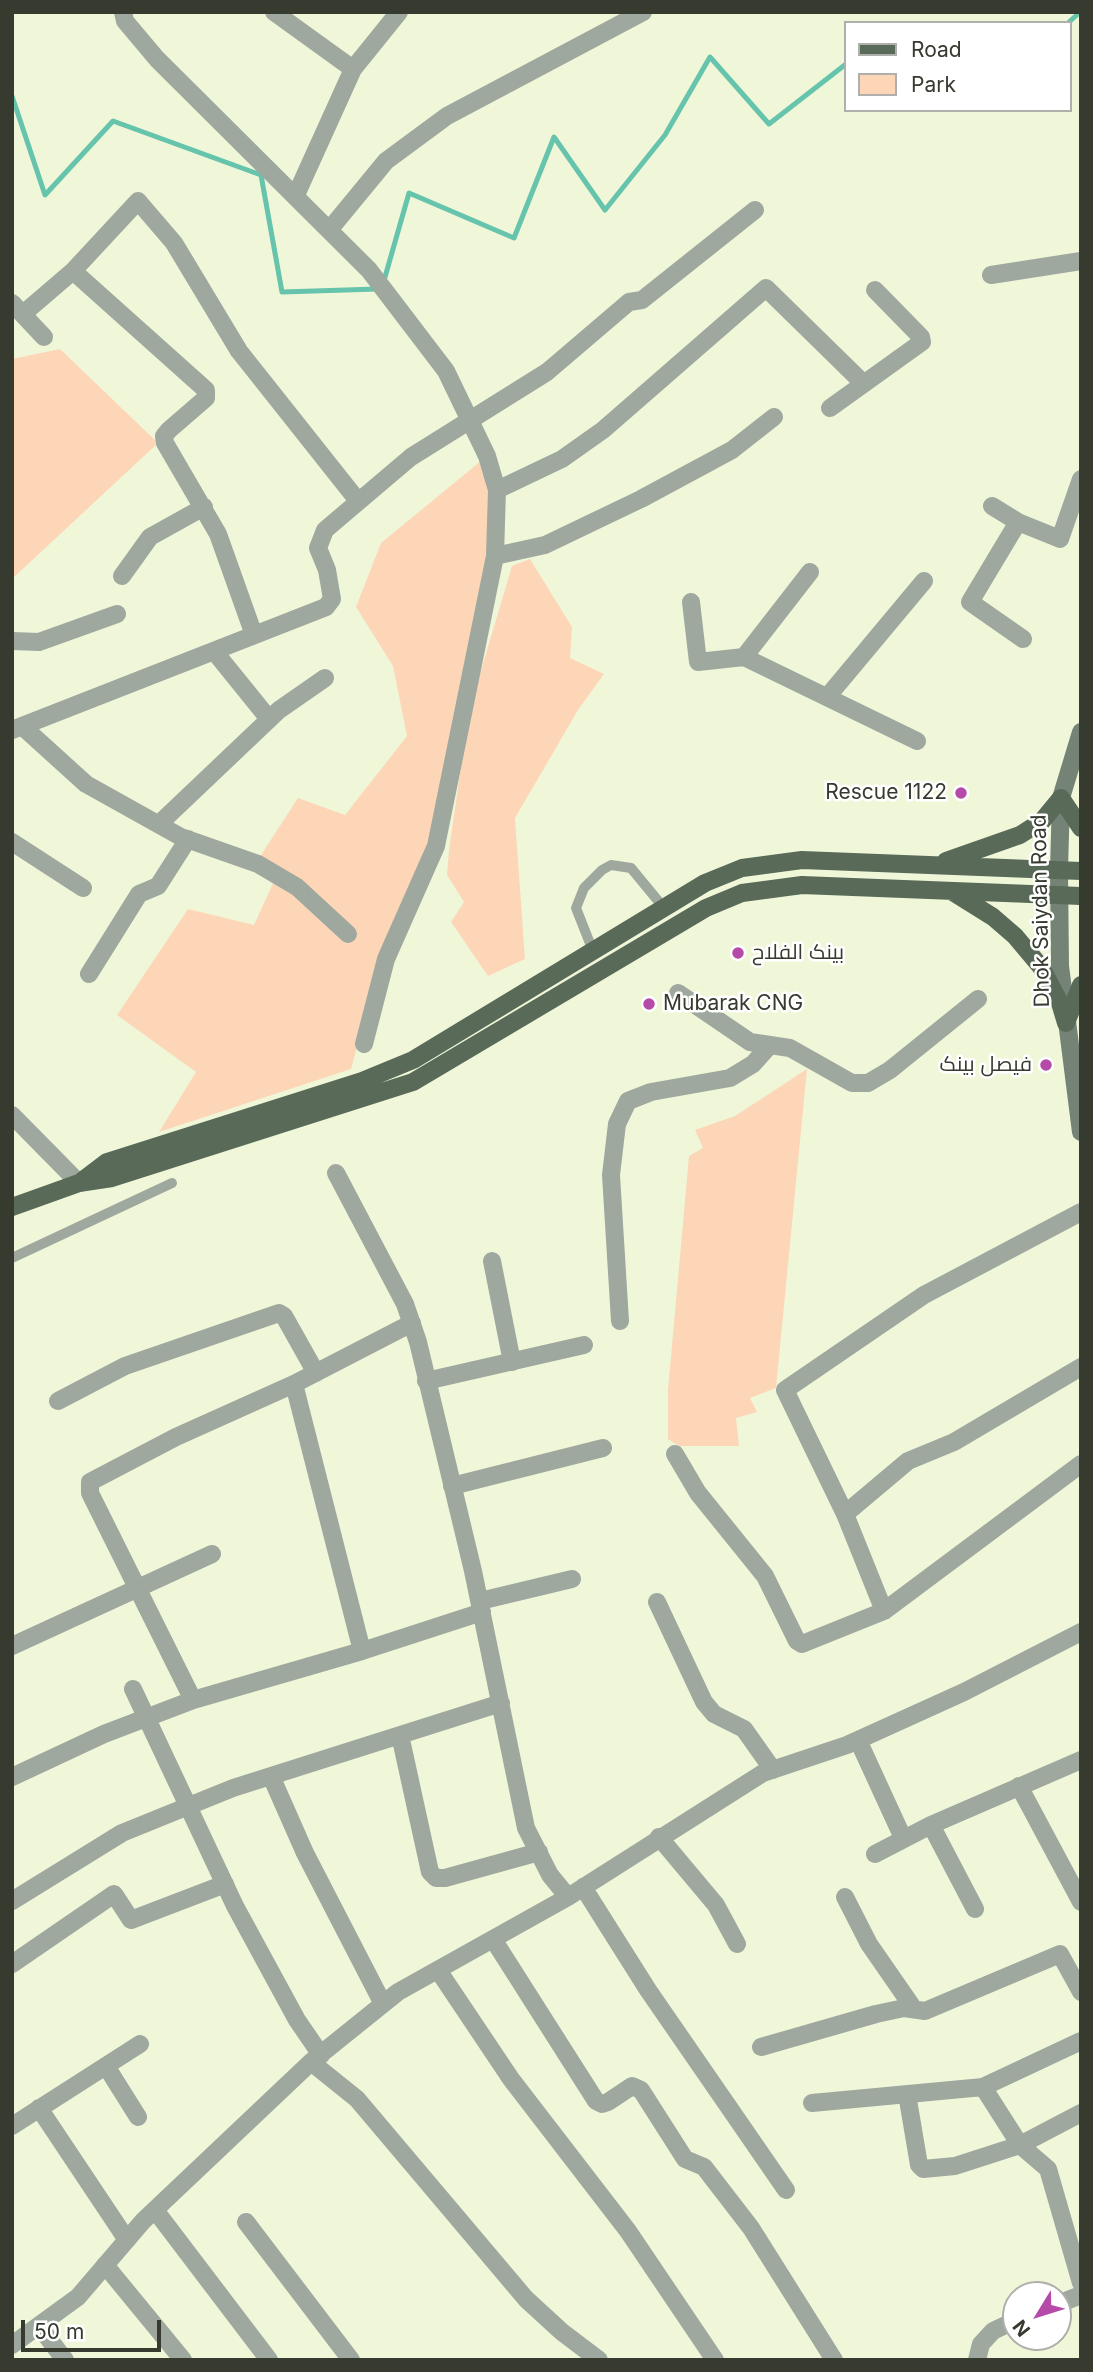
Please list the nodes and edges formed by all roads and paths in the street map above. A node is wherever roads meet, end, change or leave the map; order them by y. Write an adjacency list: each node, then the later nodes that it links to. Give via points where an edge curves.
1 (123, 12): 6 (street, via 125,21 157,59)
2 (274, 12): 5 (street)
3 (399, 12): 5 (street)
4 (643, 12): 8 (street, via 447,116 386,161)
5 (353, 69): 6 (street)
6 (296, 195): 8 (street)
7 (755, 210): 18 (street, via 642,300 629,302 547,372)
8 (330, 229): 18 (street, via 369,270 446,371)
9 (1081, 261): 11 (street)
10 (73, 271): 13 (street); 21 (street, via 138,201 174,243 239,351); 23 (street, via 206,390 206,398 164,436)
11 (991, 275)
12 (875, 290): 15 (street, via 922,342)
13 (18, 308): 14 (street)
14 (44, 337)
15 (863, 383): 16 (street); 20 (street, via 766,288 603,430 562,459)
16 (830, 408)
17 (774, 417): 25 (street, via 732,450 641,499 545,545)
18 (471, 422): 20 (street); 21 (street, via 441,436)
19 (1081, 479): 24 (street, via 1060,540)
20 (497, 490): 25 (street)
21 (358, 501): 31 (street, via 325,530 318,548 332,599 326,607)
22 (992, 506): 24 (street)
23 (204, 507): 27 (street, via 150,537); 31 (street)
24 (1018, 522): 32 (street, via 970,602)
25 (495, 556): 64 (street, via 436,846 386,960)
26 (810, 572): 35 (street)
27 (122, 576)
28 (924, 581): 37 (street)
29 (691, 602): 35 (street, via 698,662)
30 (117, 614): 33 (street, via 39,642)
31 (254, 635): 34 (street)
32 (1023, 639)
33 (12, 641)
34 (214, 651): 38 (street); 39 (street)
35 (744, 657): 37 (street)
36 (325, 678): 38 (street)
37 (828, 696): 41 (street)
38 (269, 719): 43 (street)
39 (17, 728): 43 (street, via 86,784)
40 (1081, 732): 42 (main road, Dhok Saiydan Road)
41 (917, 741)
42 (1062, 798): 44 (main road); 47 (main road, via 1042,821 1020,835); 48 (main road, Dhok Saiydan Road)
43 (159, 824): 45 (street)
44 (1081, 828)
45 (188, 839): 55 (street, via 258,864 287,881); 59 (street, via 158,886 139,894)
46 (12, 842): 50 (street)
47 (932, 865): 48 (main road); 54 (main road, via 766,863 716,877)
48 (1059, 870): 49 (main road); 52 (main road, Dhok Saiydan Road)
49 (1081, 871)
50 (83, 888)
51 (951, 890): 52 (main road); 58 (main road, via 802,885 742,893 706,908); 63 (main road, via 1015,936 1041,967)
52 (1059, 894): 53 (main road); 63 (main road, Dhok Saiydan Road)
53 (1081, 895)
54 (664, 908): 56 (main road); 57 (lane, via 631,868 611,865 602,870 584,888 576,908)
55 (348, 934)
56 (611, 940): 57 (main road); 58 (main road)
57 (593, 951): 71 (main road, via 394,1069 107,1162)
58 (622, 958): 71 (main road, via 413,1082 112,1178)
59 (89, 975)
60 (1081, 985): 63 (main road)
61 (678, 993): 65 (street, via 750,1042)
62 (978, 999): 65 (street, via 868,1083 852,1083 790,1048)
63 (1066, 1023): 66 (main road, Dhok Saiydan Road)
64 (364, 1044)
65 (770, 1045): 76 (street, via 753,1064 730,1078 651,1092 628,1101 617,1124 611,1175)
66 (1079, 1097): 68 (main road, Dhok Saiydan Road)
67 (12, 1115): 71 (street)
68 (1081, 1132)
69 (337, 1173): 77 (street)
70 (172, 1182): 74 (lane)
71 (79, 1183): 72 (main road)
72 (12, 1207)
73 (1081, 1212): 89 (street, via 924,1295 785,1390)
74 (12, 1258)
75 (492, 1261): 79 (street)
76 (620, 1321)
77 (412, 1323): 81 (street); 82 (street)
78 (584, 1345): 79 (street)
79 (512, 1362): 82 (street)
80 (1081, 1367): 89 (street, via 954,1442 908,1461)
81 (316, 1373): 83 (street); 84 (street, via 279,1313 125,1366)
82 (426, 1381): 88 (street)
83 (294, 1384): 92 (street, via 90,1482 90,1493); 98 (street)
84 (58, 1401)
85 (603, 1448): 88 (street)
86 (675, 1454): 95 (street, via 698,1493 765,1576 797,1641 802,1644)
87 (1081, 1464): 95 (street)
88 (452, 1486): 94 (street)
89 (845, 1514): 95 (street)
90 (212, 1554): 92 (street)
91 (572, 1579): 94 (street)
92 (138, 1589): 97 (street); 100 (street)
93 (657, 1602): 106 (street, via 704,1702 714,1714 744,1729)
94 (481, 1606): 98 (street); 101 (street)
95 (884, 1611)
96 (1081, 1632): 104 (street)
97 (12, 1647)
98 (362, 1651): 100 (street)
99 (133, 1689): 102 (street)
100 (193, 1700): 102 (street)
101 (501, 1703): 103 (street); 114 (street, via 526,1828)
102 (146, 1718): 108 (street); 110 (street)
103 (400, 1735): 107 (street); 114 (street, via 430,1872 436,1878)
104 (858, 1740): 106 (street); 113 (street)
105 (1081, 1760): 109 (street)
106 (773, 1770): 112 (street)
107 (271, 1776): 110 (street); 127 (street)
108 (12, 1777)
109 (1019, 1786): 111 (street); 120 (street)
110 (187, 1807): 116 (street); 119 (street, via 122,1833)
111 (931, 1825): 113 (street); 121 (street)
112 (659, 1837): 117 (street); 123 (street, via 716,1905)
113 (903, 1839): 115 (street)
114 (538, 1852): 117 (street, via 550,1875)
115 (875, 1854)
116 (225, 1884): 124 (street, via 131,1920 114,1894); 132 (street)
117 (575, 1892): 122 (street); 142 (street)
118 (845, 1897): 128 (street, via 869,1944)
119 (12, 1901)
120 (1081, 1902)
121 (975, 1909)
122 (494, 1939): 125 (street); 157 (street, via 596,2101 608,2102 632,2086 641,2090 685,2158 704,2168 751,2228)
123 (737, 1944)
124 (12, 1964)
125 (438, 1970): 127 (street); 156 (street, via 512,2079 628,2231)
126 (1081, 1992): 128 (street, via 1060,1954 925,2011)
127 (383, 2004): 132 (street)
128 (914, 2010): 131 (street, via 876,2014)
129 (1081, 2041): 134 (street)
130 (140, 2045): 133 (street)
131 (761, 2047)
132 (316, 2058): 143 (street); 155 (street, via 357,2098 526,2298)
133 (106, 2066): 137 (street); 139 (street)
134 (983, 2087): 135 (street); 141 (street)
135 (907, 2094): 136 (street); 141 (street, via 923,2169 955,2166)
136 (812, 2103)
137 (39, 2108): 140 (street); 145 (street)
138 (1081, 2113): 141 (street)
139 (138, 2117)
140 (12, 2126)
141 (1020, 2144): 147 (street, via 1048,2169)
142 (786, 2190)
143 (155, 2210): 145 (street); 153 (street)
144 (246, 2222): 154 (street)
145 (127, 2241): 146 (street)
146 (105, 2265): 148 (street, via 78,2297); 152 (street)
147 (1081, 2283)
148 (38, 2326): 150 (street); 151 (street)
149 (1002, 2326): 158 (street, via 981,2344)
150 (12, 2345)
151 (65, 2360)
152 (183, 2360)
153 (269, 2360)
154 (351, 2360)
155 (599, 2360)
156 (715, 2360)
157 (834, 2360)
158 (977, 2360)

